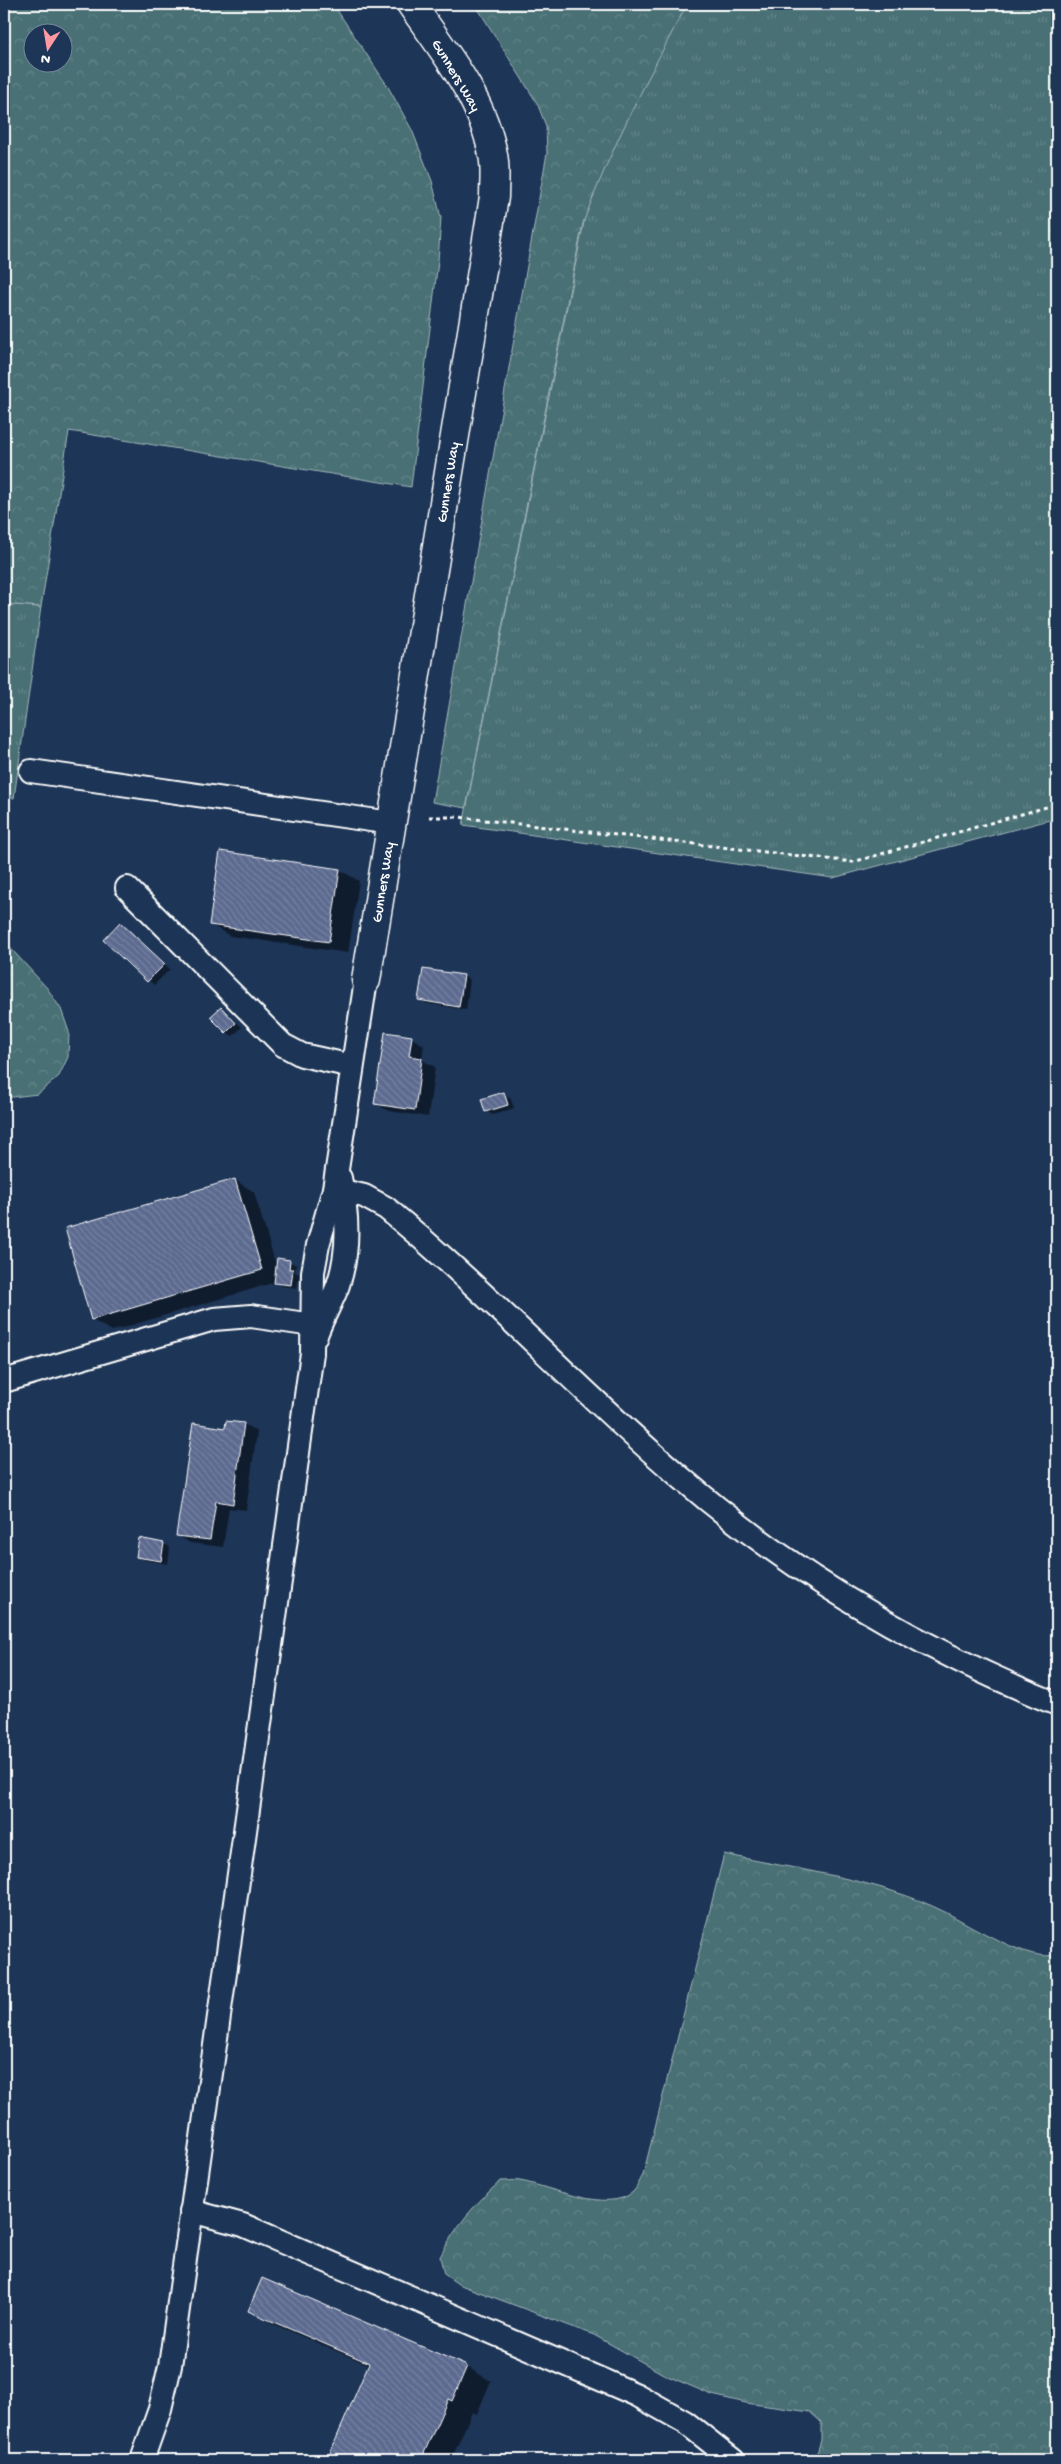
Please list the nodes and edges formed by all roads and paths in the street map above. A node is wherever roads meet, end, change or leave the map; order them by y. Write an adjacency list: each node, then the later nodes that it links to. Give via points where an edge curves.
1 (411, 4): 4 (street, Gunners Way, via 452,62 480,112 494,156 494,197)
2 (31, 771): 4 (lane)
3 (1057, 804): 4 (path, via 853,862 458,817 435,816)
4 (390, 823): 6 (street, Gunners Way)
5 (127, 888): 7 (lane, via 284,1045 302,1055)
6 (366, 980): 7 (lane)
7 (352, 1066): 8 (lane, via 338,1159)
8 (338, 1190): 9 (lane, via 318,1246 313,1272); 11 (lane, via 364,1196 386,1208 678,1476 760,1539 915,1639 971,1668)
9 (316, 1326): 10 (lane, via 258,1317 214,1319); 12 (lane)
10 (4, 1381)
11 (1057, 1704)
12 (191, 2211): 13 (lane, via 170,2366 160,2409); 14 (lane, via 271,2236 618,2386 685,2422)
13 (142, 2460)
14 (733, 2460)

